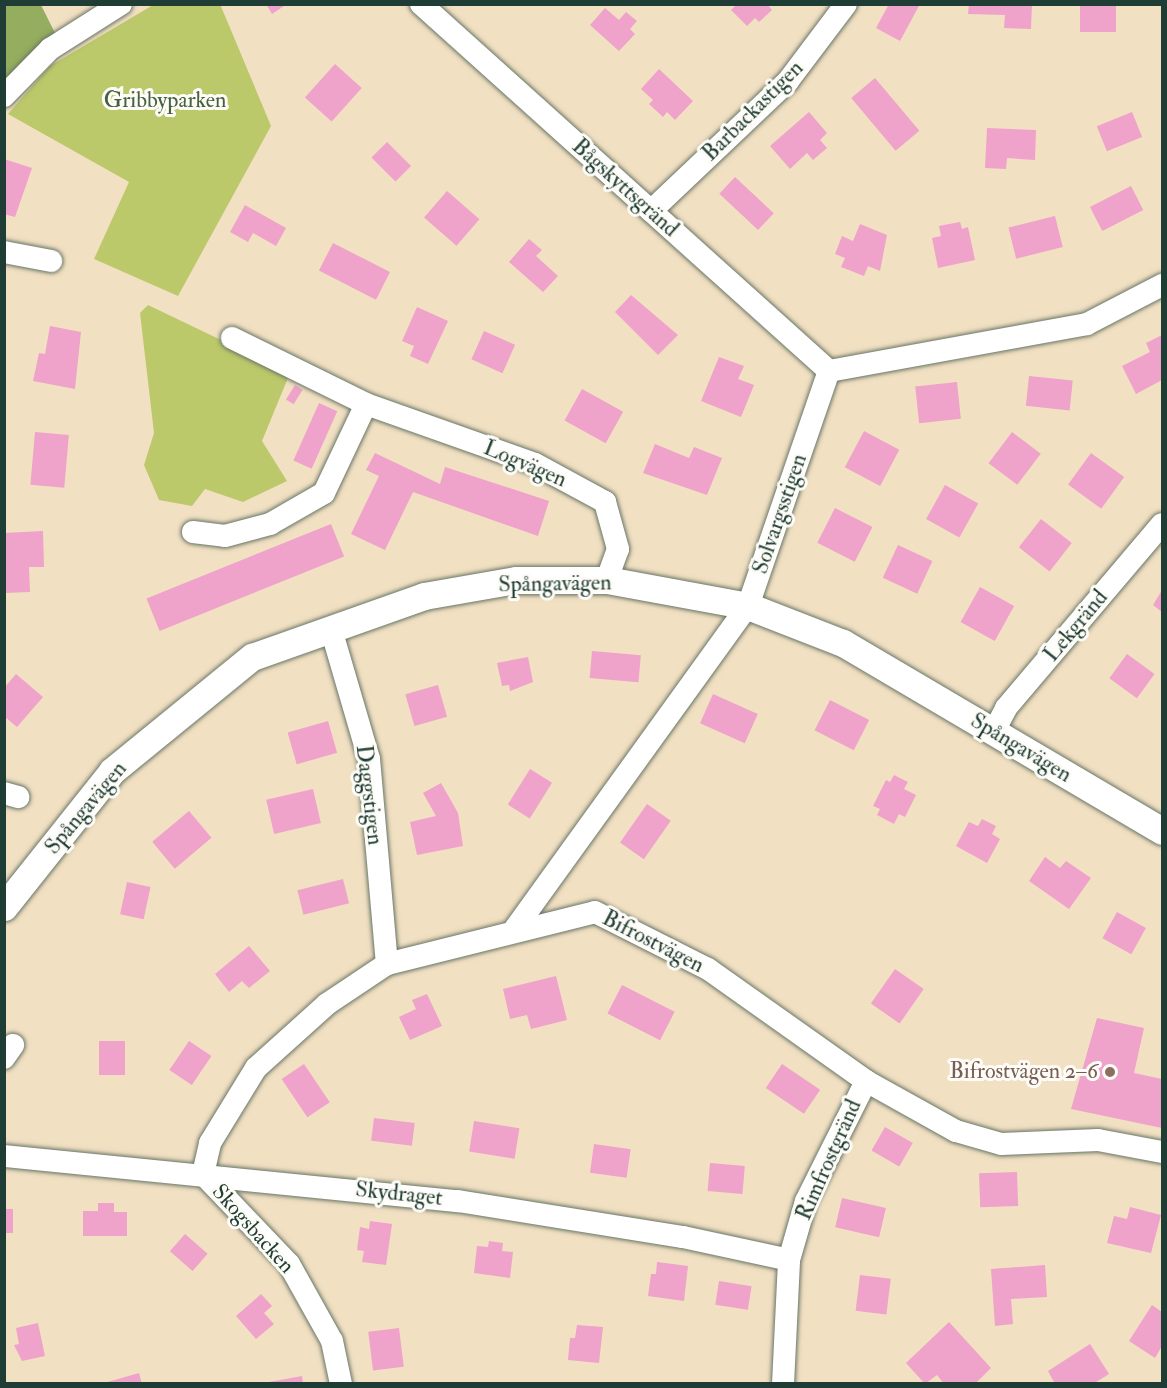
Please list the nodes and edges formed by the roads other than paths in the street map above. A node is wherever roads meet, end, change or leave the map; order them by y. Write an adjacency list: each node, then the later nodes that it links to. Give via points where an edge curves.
1 (121, 4): 4 (street, via 50,49)
2 (421, 4): 5 (street, Bågskyttsgränd)
3 (846, 4): 5 (street, Barbackastigen, via 788,81)
4 (4, 96)
5 (651, 211): 10 (street, Bågskyttsgränd)
6 (4, 252): 7 (street)
7 (51, 261)
8 (1162, 285): 10 (street, via 1087,324)
9 (232, 338): 11 (street, Logvägen)
10 (829, 371): 15 (street, Solvargsstigen)
11 (366, 404): 13 (street, via 324,493 270,524 225,536); 14 (street, Logvägen, via 535,464 605,502 618,549)
12 (1162, 524): 17 (street, Lekgränd, via 1006,708)
13 (193, 532)
14 (607, 579): 15 (street, Spångavägen); 16 (street, Spångavägen, via 516,580 423,596)
15 (748, 606): 17 (street, Spångavägen, via 843,643); 20 (street, Solvargsstigen)
16 (331, 629): 19 (street, Spångavägen, via 252,657 112,771); 21 (street, Daggstigen, via 369,759)
17 (994, 731): 18 (street, Spångavägen)
18 (1162, 831)
19 (4, 907)
20 (514, 930): 21 (street, Bifrostvägen); 22 (street, Bifrostvägen, via 595,912 708,969)
21 (387, 964): 25 (street, Bifrostvägen, via 327,1004 256,1068 210,1143)
22 (866, 1081): 23 (street, Bifrostvägen, via 956,1131 1001,1144 1098,1140); 26 (street, Rimfrostgränd, via 806,1201)
23 (1162, 1152)
24 (4, 1156): 25 (street, Skydraget)
25 (203, 1174): 26 (street, Skydraget, via 458,1201 683,1236); 27 (street, Skogsbacken, via 289,1264 332,1341)
26 (789, 1260): 28 (street, Rimfrostgränd)
27 (340, 1383)
28 (783, 1383)

